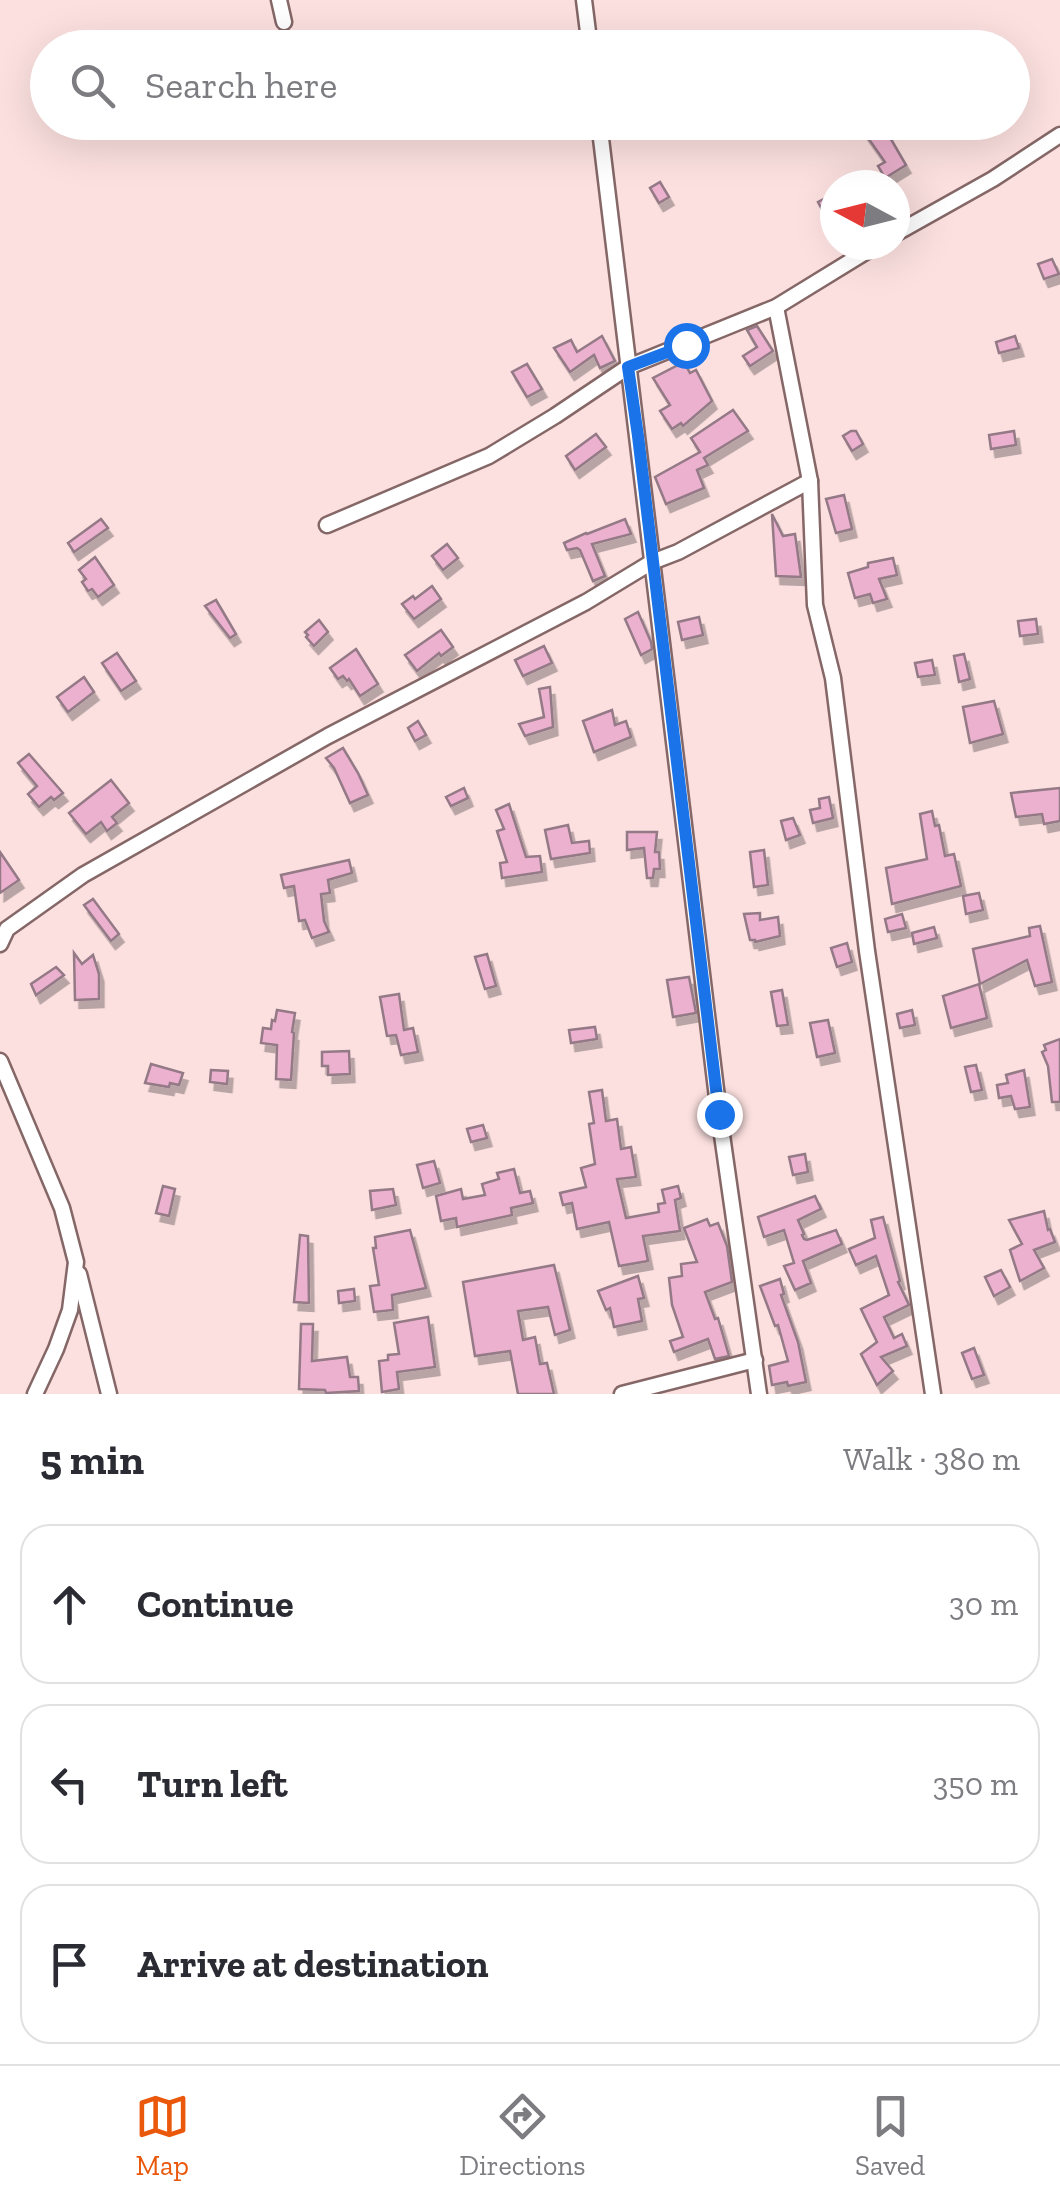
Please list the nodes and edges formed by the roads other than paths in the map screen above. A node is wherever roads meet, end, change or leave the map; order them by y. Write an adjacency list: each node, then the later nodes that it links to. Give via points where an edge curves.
1 (279, 0): 3 (street)
2 (584, 0): 4 (street)
3 (284, 22)
4 (588, 30)
5 (1060, 135): 7 (street)
6 (601, 140): 10 (street)
7 (910, 226)
8 (853, 260): 9 (street)
9 (776, 307): 10 (street); 11 (street)
10 (628, 367): 12 (street, via 489,456); 13 (street)
11 (810, 481): 13 (street); 23 (street, via 815,605 833,678)
12 (327, 525)
13 (652, 562): 14 (street, via 83,875 6,929); 17 (street)
14 (0, 944)
15 (0, 1061): 16 (street, via 62,1208)
16 (76, 1262): 19 (street, via 70,1310); 20 (street)
17 (755, 1360): 18 (street); 22 (street)
18 (638, 1392): 21 (street)
19 (35, 1394)
20 (109, 1394)
21 (622, 1394)
22 (759, 1394)
23 (933, 1394)

